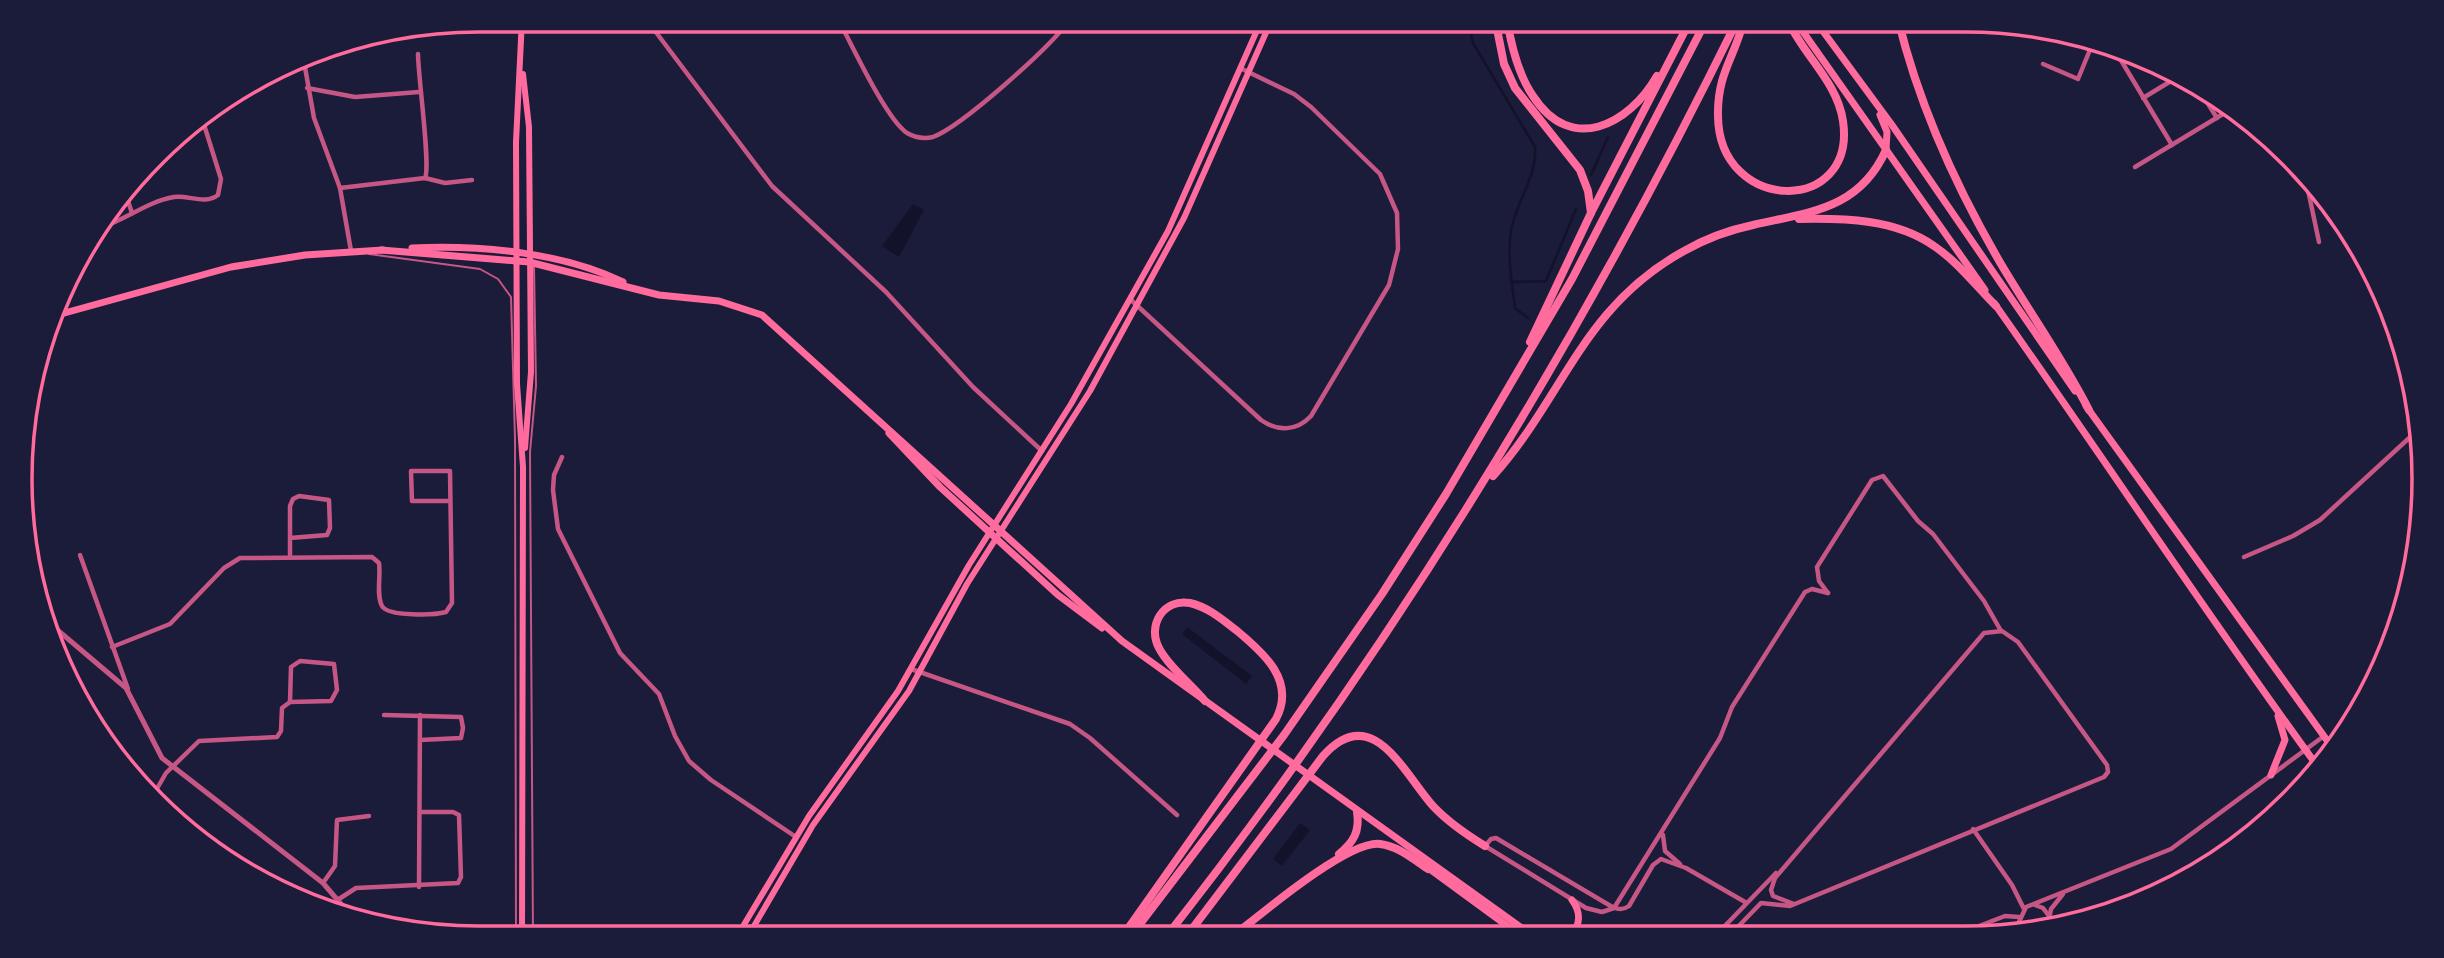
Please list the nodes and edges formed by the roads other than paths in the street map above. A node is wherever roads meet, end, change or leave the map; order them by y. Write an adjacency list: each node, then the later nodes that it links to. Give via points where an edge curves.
1 (522, 32): 20 (main road)
2 (656, 32): 61 (street, via 772,186 886,292 974,387)
3 (845, 32): 4 (street, via 892,116 905,131 924,138 953,124 1038,56)
4 (1059, 32)
5 (1256, 32): 24 (main road)
6 (1266, 32): 25 (main road)
7 (1498, 32): 44 (highway, via 1515,89 1580,170)
8 (1510, 32): 9 (highway, via 1518,66 1534,98 1560,122 1585,129 1614,121 1637,105)
9 (1683, 32)
10 (1684, 32): 44 (highway)
11 (1700, 32): 57 (highway, via 1602,223)
12 (1731, 32): 64 (highway, via 1606,274)
13 (1739, 32): 14 (highway, via 1721,81 1719,131 1730,159 1744,176 1780,192 1808,188 1825,177 1836,163 1844,134 1838,102)
14 (1795, 32)
15 (1803, 32): 36 (main road)
16 (1823, 32): 29 (main road)
17 (1902, 32): 59 (highway, via 1951,171)
18 (2090, 50): 22 (street, via 2078,79)
19 (418, 54): 28 (street)
20 (522, 57): 49 (main road, via 516,130); 50 (main road, via 529,127)
21 (2120, 60): 30 (street)
22 (2043, 64)
23 (304, 68): 27 (street)
24 (1240, 68): 25 (street); 52 (main road, via 1177,213)
25 (1249, 72): 53 (main road, via 1190,206); 53 (street, via 1305,102 1384,181 1399,230 1395,267 1385,294 1311,416 1301,425 1283,429 1261,420)
26 (2170, 82): 30 (street)
27 (307, 88): 28 (street, via 355,97); 40 (street)
28 (419, 92): 38 (street, via 428,164)
29 (1869, 97): 36 (main road, via 1886,127); 59 (main road)
30 (2143, 98): 35 (street)
31 (2207, 103): 33 (street)
32 (2223, 114): 33 (street)
33 (2217, 118): 35 (street)
34 (204, 126): 43 (street, via 221,180 219,193 208,200 170,198)
35 (2172, 145): 37 (street)
36 (1886, 150): 45 (highway, via 1840,202); 54 (main road)
37 (2136, 167)
38 (425, 178): 39 (street, via 445,183); 40 (street)
39 (472, 180)
40 (340, 188): 48 (street)
41 (2309, 193): 47 (street)
42 (128, 202): 43 (street)
43 (132, 213): 46 (street)
44 (1591, 213): 57 (highway)
45 (1775, 220): 54 (highway, via 1853,220 1913,234 1946,256); 64 (highway, via 1694,246 1625,293 1589,334 1512,454)
46 (111, 225)
47 (2319, 242)
48 (351, 251): 49 (main road, via 427,247); 55 (main road, via 231,267); 56 (lane, via 486,272 507,289)
49 (517, 257): 50 (main road); 51 (main road)
50 (530, 260): 58 (main road, via 587,267 643,291 719,301 756,312); 63 (main road, via 531,372); 121 (lane, via 536,386 530,452)
51 (517, 285): 56 (lane); 63 (main road)
52 (1130, 299): 53 (street); 61 (main road)
53 (1137, 306): 66 (main road, via 1067,430)
54 (1996, 306): 81 (main road)
55 (64, 314)
56 (511, 314): 119 (lane)
57 (1522, 361): 125 (highway, via 1382,594 1276,747)
58 (860, 403): 66 (main road); 67 (main road)
59 (2089, 410): 84 (main road)
60 (2411, 437): 71 (street, via 2320,520)
61 (1043, 452): 66 (main road)
62 (562, 457): 98 (street, via 553,490 558,530 620,653 659,694 689,761)
63 (523, 467): 120 (main road)
64 (1479, 492): 126 (highway, via 1337,708)
65 (450, 501): 65 (street, via 450,471 411,471 412,501); 70 (street, via 452,603 442,613 386,610 381,603 379,562 372,557)
66 (999, 527): 67 (main road); 74 (main road)
67 (993, 535): 74 (main road, via 1058,595); 76 (main road); 77 (main road)
68 (290, 538): 68 (street, via 293,499 329,500 327,535); 70 (street)
69 (80, 555): 75 (street)
70 (290, 555): 75 (street, via 246,556 234,561 170,624)
71 (2244, 557)
72 (58, 631): 78 (street)
73 (2002, 631): 96 (street, via 2030,656 2108,772 2087,786); 97 (street, via 1933,534 1883,475 1872,480 1817,568 1828,593 1805,592 1736,701 1723,732); 102 (street, via 1981,635)
74 (1122, 641): 79 (main road)
75 (112, 647): 78 (street)
76 (911, 669): 77 (street); 98 (main road)
77 (920, 672): 94 (street, via 1070,724); 123 (main road, via 813,825)
78 (129, 692): 89 (street, via 156,749)
79 (1205, 701): 93 (main road); 124 (highway, via 1156,641 1155,621 1176,604 1191,603 1209,611 1255,645 1279,675 1282,701 1276,719)
80 (290, 702): 80 (street, via 331,701 337,690 334,664 292,664); 89 (street, via 282,708 281,731 274,739 199,741)
81 (2277, 712): 87 (main road); 90 (main road, via 2284,740)
82 (384, 715): 83 (street)
83 (420, 715): 85 (street); 85 (street, via 455,715 461,717 463,727 461,738)
84 (2324, 736): 86 (main road); 87 (street)
85 (420, 740): 92 (street)
86 (2327, 741)
87 (2305, 750): 88 (main road); 90 (street)
88 (2313, 760)
89 (172, 767): 91 (street); 105 (street)
90 (2272, 775): 107 (street, via 2171,849)
91 (156, 788)
92 (420, 812): 106 (street); 106 (street, via 459,815 461,856 458,883)
93 (1357, 812): 100 (main road); 101 (highway, via 1353,842)
94 (1177, 815)
95 (369, 816): 105 (street, via 337,820 335,866)
96 (1973, 829): 111 (street); 115 (street)
97 (1664, 832): 103 (street, via 1665,851); 114 (street)
98 (796, 836): 122 (main road)
99 (1485, 846): 109 (street); 114 (street, via 1496,838); 127 (highway, via 1441,814 1380,743 1364,736 1348,737 1323,756)
100 (1412, 851): 104 (main road); 130 (main road)
101 (1330, 864): 104 (highway, via 1359,847 1377,844 1400,850); 128 (highway)
102 (1784, 866): 110 (street); 111 (street, via 1773,882 1772,893)
103 (1686, 868): 110 (street); 114 (street, via 1659,860 1629,906)
104 (1428, 869): 129 (main road)
105 (323, 883): 108 (street)
106 (419, 887): 108 (street, via 356,888)
107 (2066, 891): 113 (street); 117 (street)
108 (339, 899): 112 (street)
109 (1572, 900): 114 (street, via 1597,912); 131 (main road, via 1579,917)
110 (1745, 902): 132 (street)
111 (1794, 904): 133 (street, via 1761,902)
112 (343, 905)
113 (2034, 905): 115 (street); 117 (street, via 2045,909)
114 (1614, 908)
115 (2024, 909): 116 (street)
116 (2019, 917): 118 (street); 134 (street, via 2005,916)
117 (2049, 917)
118 (2021, 923)
119 (516, 926)
120 (525, 926)
121 (533, 926)
122 (743, 926)
123 (754, 926)
124 (1130, 926)
125 (1138, 926)
126 (1174, 926)
127 (1194, 926)
128 (1246, 926)
129 (1513, 926)
130 (1514, 926)
131 (1576, 926)
132 (1724, 926)
133 (1738, 926)
134 (1979, 926)

